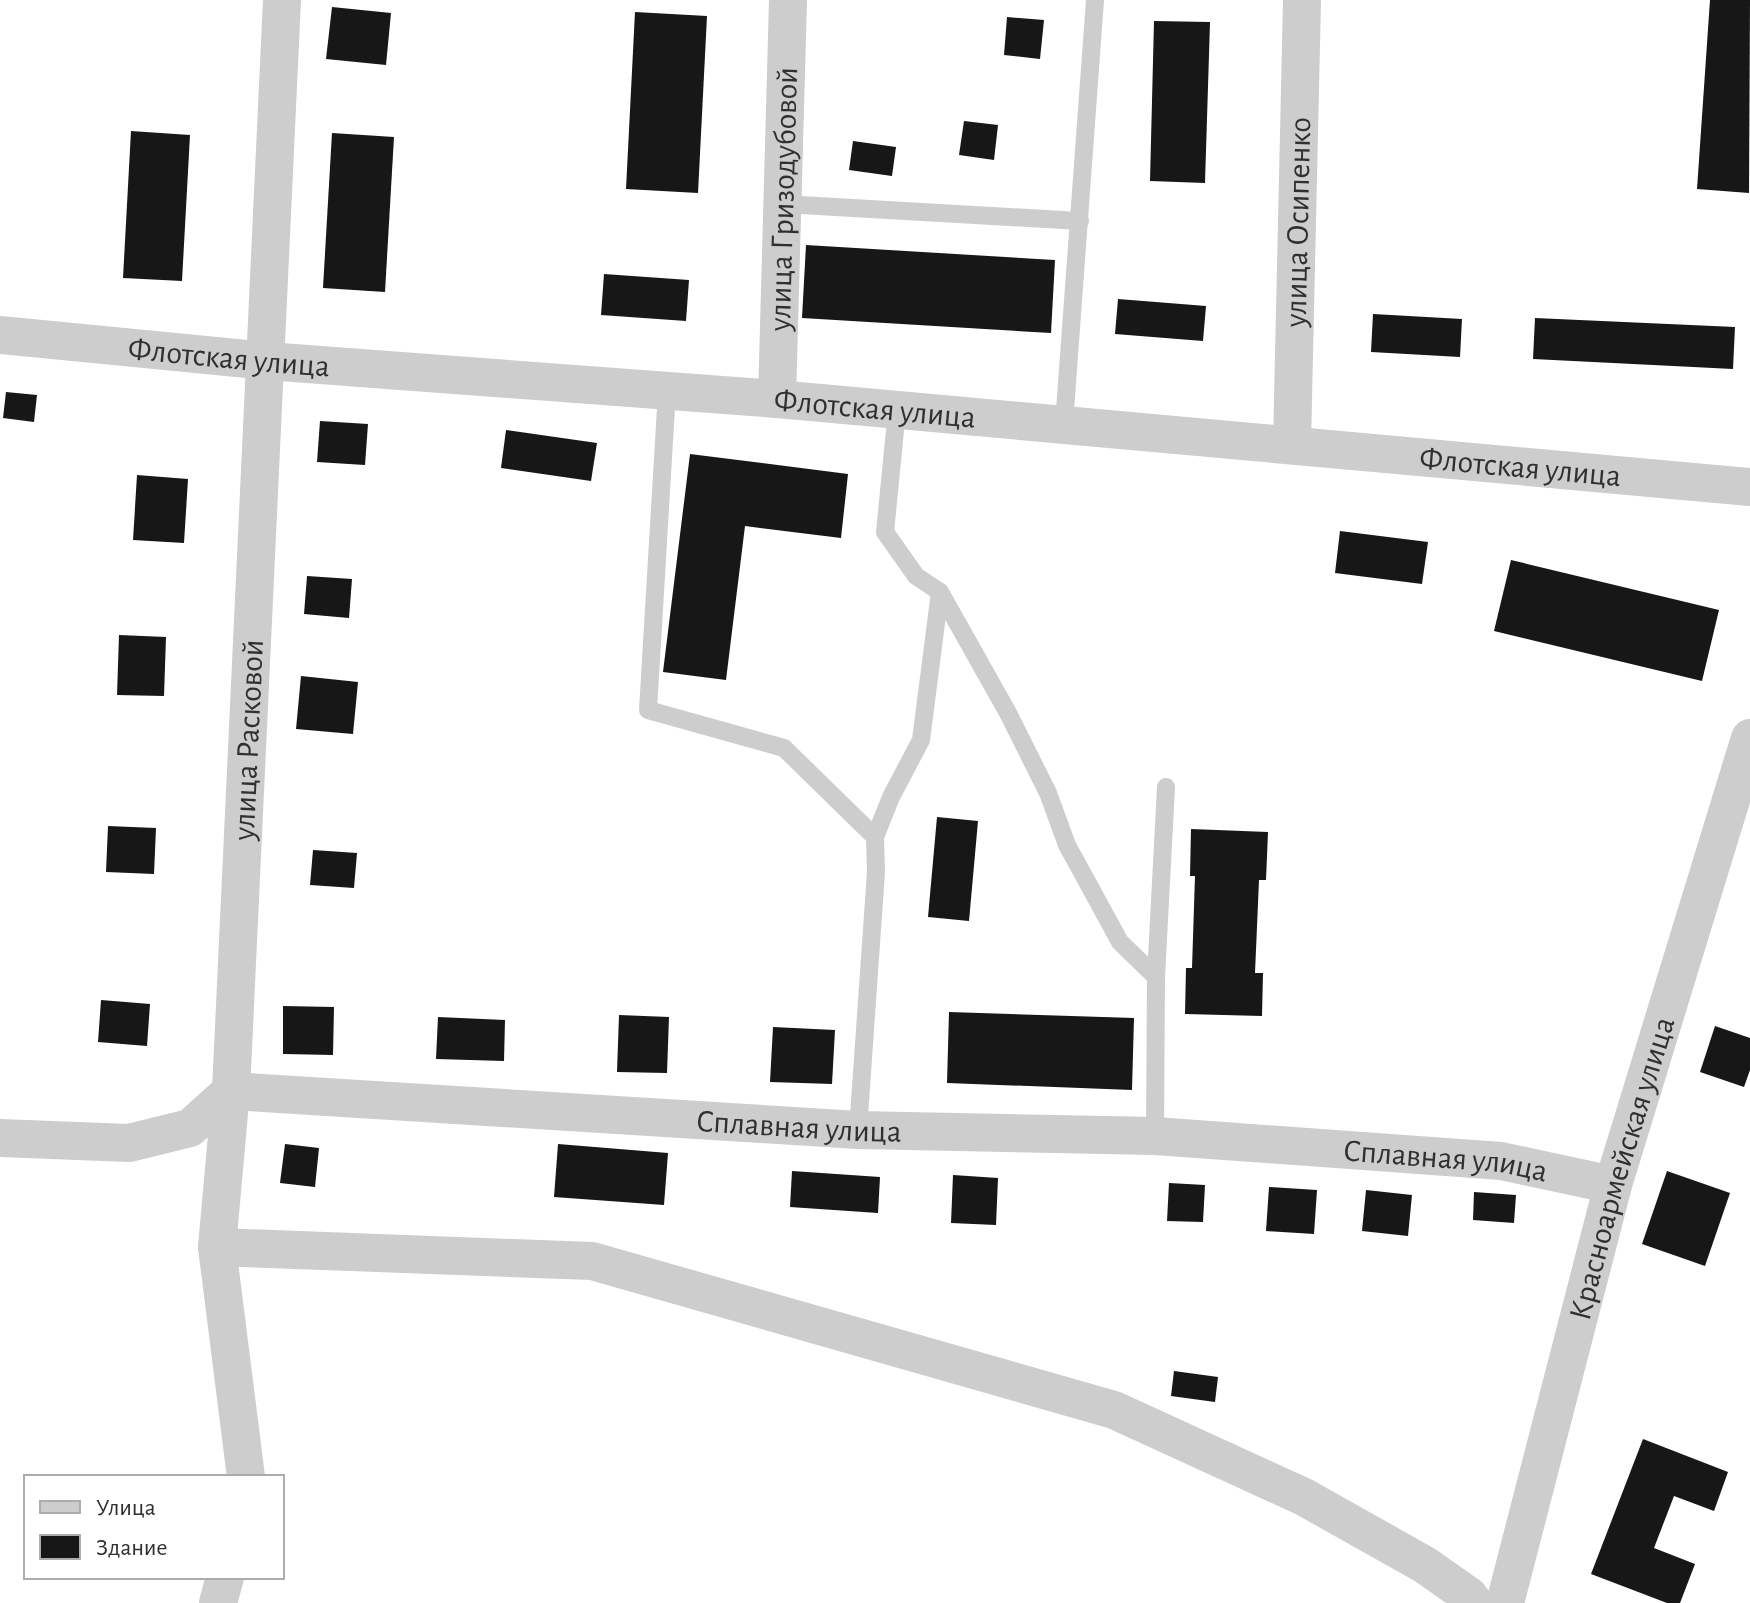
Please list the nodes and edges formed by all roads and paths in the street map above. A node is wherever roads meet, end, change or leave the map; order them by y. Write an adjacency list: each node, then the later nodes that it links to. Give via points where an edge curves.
1 (282, 0): 8 (street, улица Расковой)
2 (788, 0): 5 (street, улица Гризодубовой)
3 (1095, 0): 6 (lane)
4 (1302, 0): 13 (street, улица Осипенко)
5 (783, 204): 6 (lane); 10 (street, улица Гризодубовой)
6 (1080, 221): 12 (lane)
7 (0, 335): 8 (street, Флотская улица)
8 (267, 361): 9 (street, Флотская улица); 20 (street, улица Расковой)
9 (667, 391): 10 (street, Флотская улица); 18 (lane, via 648,710 784,748)
10 (777, 399): 11 (street, Флотская улица)
11 (897, 410): 12 (street, Флотская улица); 15 (lane, via 885,532 916,576)
12 (1064, 424): 13 (street, Флотская улица)
13 (1292, 444): 14 (street, Флотская улица)
14 (1750, 487)
15 (940, 592): 18 (lane, via 921,740); 19 (lane, via 1008,713 1067,845 1120,942)
16 (1750, 738): 24 (street, Красноармейская улица)
17 (1166, 787): 19 (lane)
18 (875, 837): 21 (lane)
19 (1156, 977): 22 (lane)
20 (231, 1091): 21 (street, Сплавная улица); 23 (street, via 190,1128 129,1143); 25 (street, улица Расковой)
21 (858, 1130): 22 (street, Сплавная улица)
22 (1155, 1136): 24 (street, Сплавная улица, via 1501,1161)
23 (0, 1138)
24 (1613, 1185): 30 (street, Красноармейская улица)
25 (217, 1247): 26 (street, улица Расковой); 29 (street, via 592,1261 1114,1410 1304,1497 1425,1565)
26 (246, 1475)
27 (224, 1579): 28 (street)
28 (218, 1603)
29 (1474, 1603)
30 (1505, 1603)

